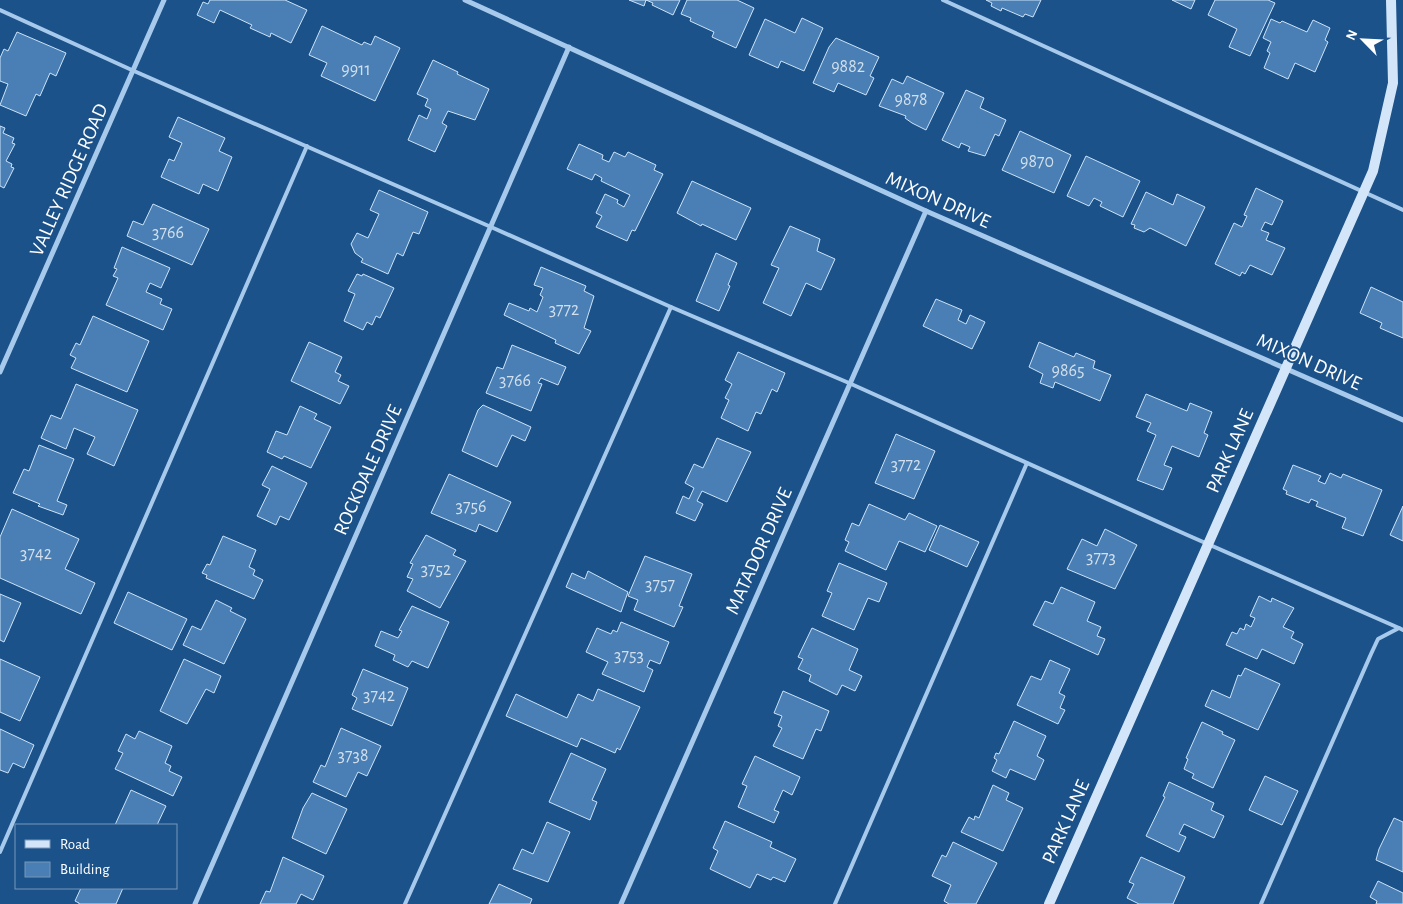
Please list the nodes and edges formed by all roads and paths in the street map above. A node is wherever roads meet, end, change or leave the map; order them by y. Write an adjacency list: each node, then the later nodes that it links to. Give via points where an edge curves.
1 (164, 0): 7 (street, VALLEY RIDGE ROAD)
2 (465, 0): 6 (street, MIXON DRIVE)
3 (943, 0): 9 (lane)
4 (1391, 0): 9 (street, PARK LANE, via 1393,83 1373,171)
5 (0, 10): 7 (lane)
6 (569, 47): 11 (street, MIXON DRIVE); 12 (street, ROCKDALE DRIVE)
7 (134, 70): 8 (lane); 15 (street, VALLEY RIDGE ROAD)
8 (308, 146): 12 (lane); 21 (lane)
9 (1363, 193): 10 (lane); 14 (street, PARK LANE)
10 (1403, 210)
11 (926, 211): 14 (street, MIXON DRIVE); 16 (street, MATADOR DRIVE)
12 (490, 227): 13 (lane); 22 (street, ROCKDALE DRIVE)
13 (671, 308): 16 (lane); 23 (lane)
14 (1286, 368): 17 (street, MIXON DRIVE); 19 (street, PARK LANE)
15 (0, 372)
16 (850, 382): 18 (lane); 24 (street, MATADOR DRIVE)
17 (1403, 420)
18 (1027, 463): 19 (lane); 25 (lane)
19 (1208, 544): 20 (lane); 26 (street, PARK LANE)
20 (1401, 629): 27 (lane, via 1378,639)
21 (0, 852)
22 (195, 904)
23 (405, 904)
24 (621, 904)
25 (835, 904)
26 (1049, 904)
27 (1261, 904)

